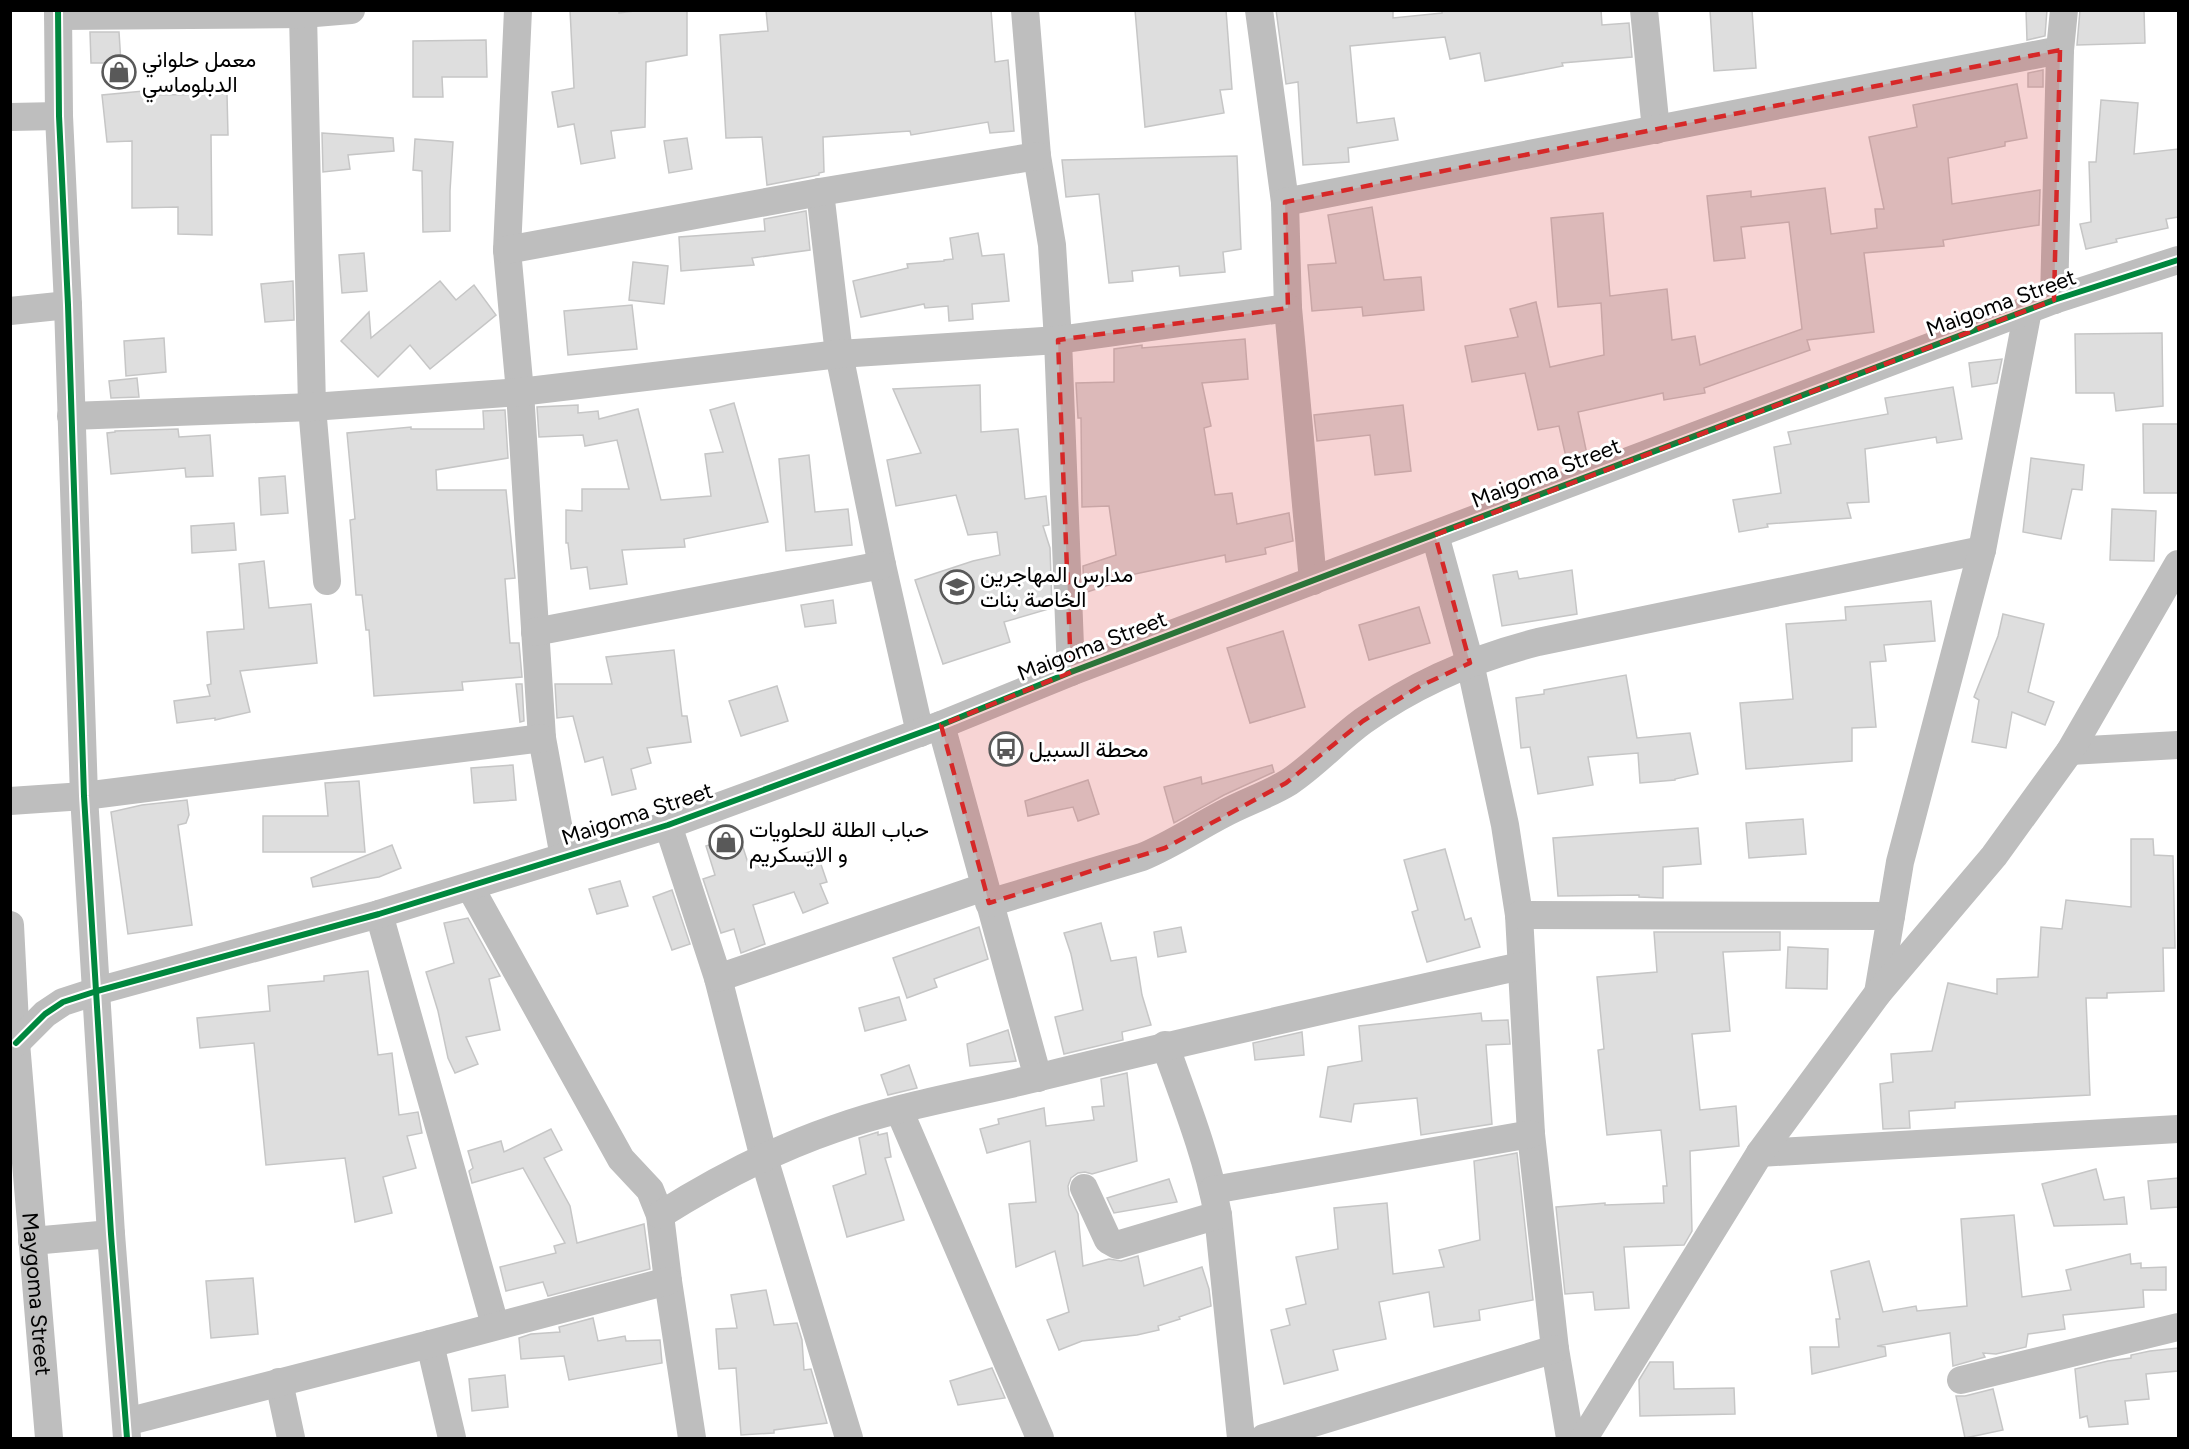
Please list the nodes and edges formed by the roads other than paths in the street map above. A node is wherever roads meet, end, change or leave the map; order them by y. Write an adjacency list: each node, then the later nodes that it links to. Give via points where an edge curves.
1 (351, 10): 9 (street)
2 (518, 10): 17 (street)
3 (1025, 10): 14 (street)
4 (1259, 10): 16 (street)
5 (1644, 10): 13 (street)
6 (2064, 10): 10 (street)
7 (58, 13): 8 (street); 11 (street)
8 (209, 13): 9 (street)
9 (303, 14): 26 (street)
10 (2060, 51): 13 (street); 20 (street)
11 (59, 116): 12 (street); 19 (street)
12 (10, 117)
13 (1656, 130): 16 (street)
14 (1037, 156): 15 (street); 23 (street, via 1052,245)
15 (820, 192): 17 (street); 24 (street)
16 (1285, 202): 21 (street)
17 (507, 250): 25 (street)
18 (2178, 260): 20 (street, Maigoma Street)
19 (68, 305): 22 (street); 27 (street)
20 (2041, 305): 28 (street, Maigoma Street); 29 (street)
21 (1288, 308): 23 (street); 32 (street)
22 (10, 311)
23 (1058, 340): 24 (street); 36 (street)
24 (839, 354): 25 (street); 31 (street)
25 (520, 393): 26 (street); 34 (street)
26 (312, 407): 27 (street); 33 (street)
27 (70, 416): 41 (street)
28 (1435, 535): 32 (street, Maigoma Street); 35 (street)
29 (1982, 550): 35 (street, via 1538,642); 49 (street, via 1900,862)
30 (2178, 564): 40 (street)
31 (882, 565): 34 (street); 37 (street)
32 (1312, 580): 36 (street, Maigoma Street)
33 (327, 582)
34 (535, 632): 38 (street)
35 (1470, 663): 46 (street, via 1420,686 1363,721 1286,783 1226,812 1166,848); 48 (street, via 1505,825)
36 (1071, 672): 37 (street, Maigoma Street)
37 (931, 729): 43 (street, Maigoma Street); 46 (street)
38 (542, 738): 41 (street); 44 (street)
39 (2178, 745): 40 (street)
40 (2070, 751): 54 (street, via 1994,856)
41 (84, 796): 42 (street); 53 (street)
42 (10, 801)
43 (668, 825): 44 (street, Maigoma Street); 52 (street)
44 (564, 857): 45 (street, Maigoma Street)
45 (470, 887): 47 (street, Maigoma Street); 65 (street, via 621,1159 650,1191)
46 (986, 895): 52 (street); 57 (street)
47 (379, 914): 53 (street, Maigoma Street); 69 (street)
48 (1519, 915): 49 (street); 51 (street)
49 (1891, 916): 54 (street)
50 (10, 925): 55 (street, Maygoma Street)
51 (1521, 966): 56 (street); 60 (street)
52 (718, 978): 62 (street)
53 (97, 991): 55 (street, Maigoma Street, via 63,1002); 66 (street)
54 (1878, 993): 61 (street)
55 (16, 1043): 67 (street, Maygoma Street)
56 (1165, 1045): 57 (street); 64 (street, via 1199,1139)
57 (1038, 1078): 58 (street)
58 (899, 1110): 62 (street, via 835,1128); 81 (street)
59 (2178, 1129): 61 (street)
60 (1531, 1134): 64 (street); 72 (street)
61 (1760, 1153): 85 (street)
62 (764, 1158): 65 (street); 80 (street)
63 (1084, 1188): 64 (street, via 1108,1240 1117,1245)
64 (1215, 1203): 82 (street)
65 (660, 1215): 68 (street)
66 (111, 1234): 67 (street); 75 (street)
67 (33, 1241): 76 (street, Maygoma Street)
68 (668, 1281): 69 (street); 79 (street)
69 (495, 1325): 71 (street)
70 (2178, 1327): 73 (street)
71 (430, 1344): 74 (street); 78 (street)
72 (1556, 1349): 83 (street); 84 (street)
73 (1961, 1380)
74 (279, 1382): 75 (street); 77 (street)
75 (126, 1430)
76 (49, 1438)
77 (291, 1438)
78 (452, 1438)
79 (693, 1438)
80 (849, 1438)
81 (1040, 1438)
82 (1241, 1438)
83 (1264, 1438)
84 (1570, 1438)
85 (1584, 1438)

